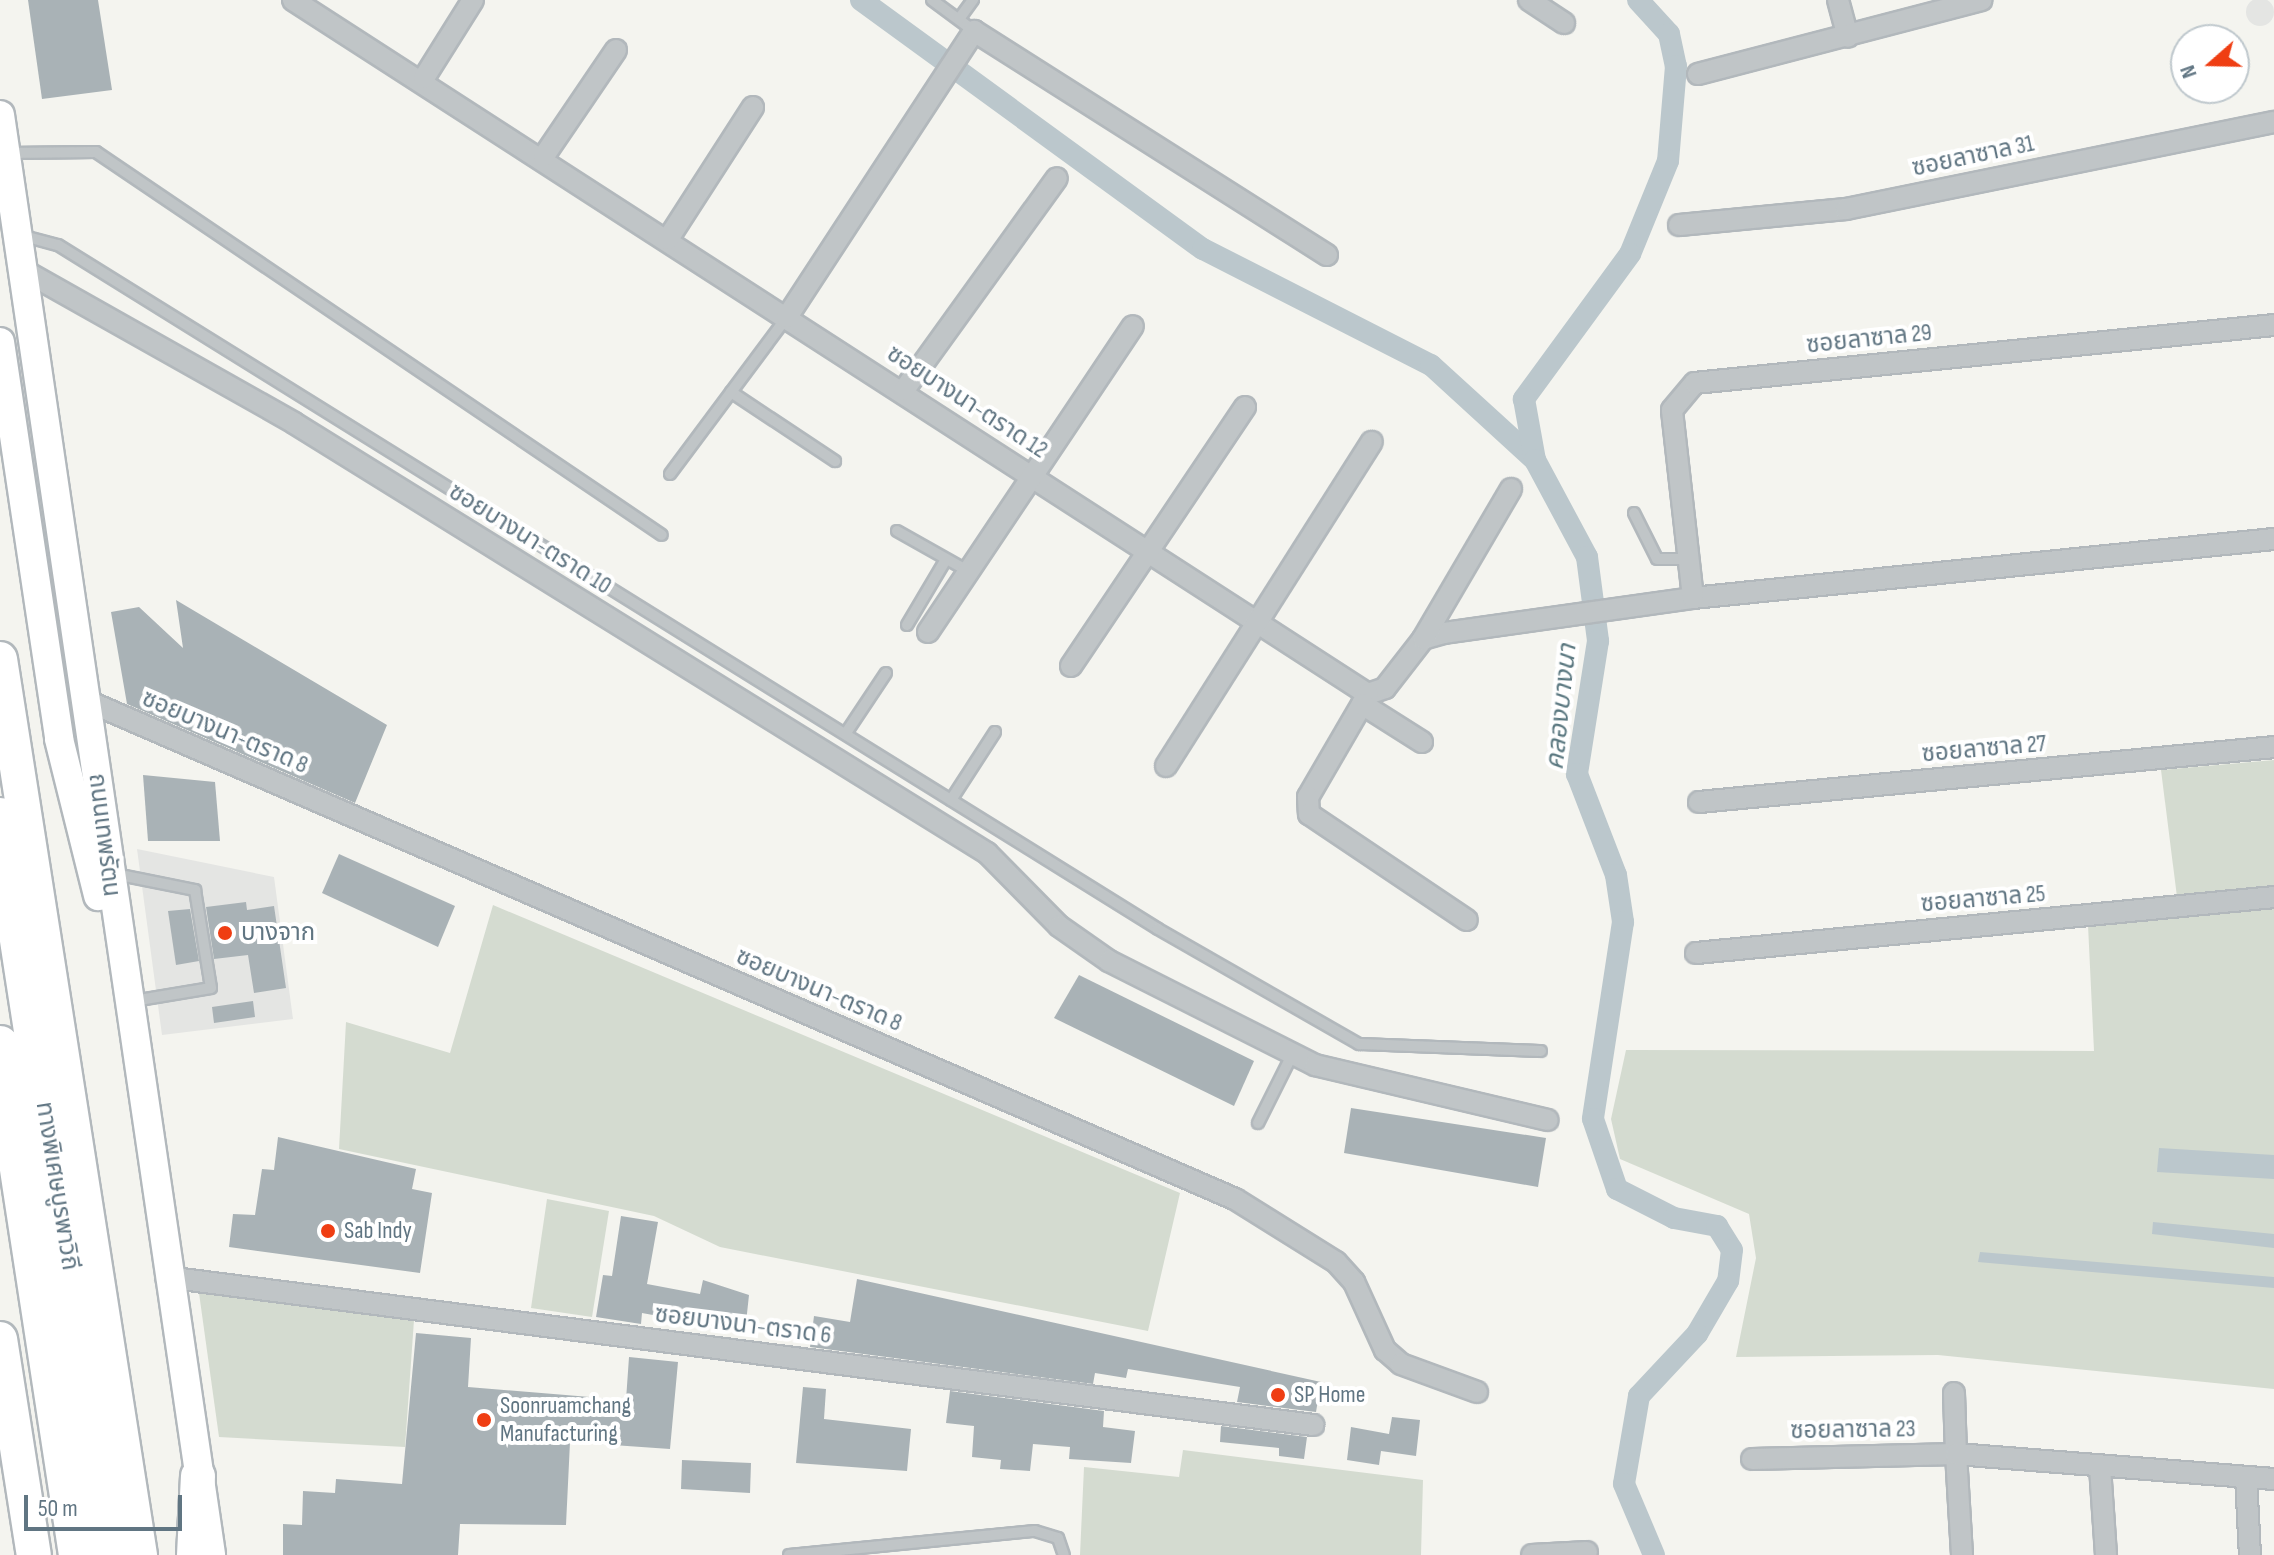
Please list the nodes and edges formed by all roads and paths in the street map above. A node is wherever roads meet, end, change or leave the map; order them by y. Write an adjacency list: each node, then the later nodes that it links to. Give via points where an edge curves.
1 (473, 0): 13 (street)
2 (932, 0): 9 (lane)
3 (973, 0): 9 (lane)
4 (1529, 0): 8 (street)
5 (1838, 0): 10 (street)
6 (1982, 0): 10 (street)
7 (297, 1): 13 (street, ซอยบางนา-ตราด 12)
8 (1564, 23)
9 (966, 32): 23 (street); 25 (street)
10 (1848, 37): 12 (street)
11 (616, 50): 18 (street)
12 (1698, 74)
13 (424, 78): 18 (street, ซอยบางนา-ตราด 12)
14 (753, 107): 22 (street)
15 (0, 115): 17 (main road, ถนนเทพรัตน)
16 (2274, 122): 20 (street, ซอยลาซาล 31, via 1846,209)
17 (6, 153): 21 (main road, ถนนเทพรัตน); 39 (lane, via 96,152)
18 (544, 156): 22 (street, ซอยบางนา-ตราด 12)
19 (1057, 178): 29 (street)
20 (1679, 225)
21 (18, 235): 24 (main road, ถนนเทพรัตน); 56 (lane, via 58,245)
22 (668, 239): 25 (street, ซอยบางนา-ตราด 12)
23 (1327, 255)
24 (23, 270): 54 (main road, ถนนเทพรัตน); 70 (street, ซอยบางนา-ตราด 10, via 294,423 1001,867 1059,926 1109,961)
25 (787, 317): 29 (street, ซอยบางนา-ตราด 12); 30 (lane)
26 (2274, 325): 42 (street, ซอยลาซาล 29, via 1695,383 1672,410)
27 (1133, 326): 35 (street)
28 (0, 342): 67 (main road, via 51,687)
29 (904, 390): 35 (street, ซอยบางนา-ตราด 12)
30 (731, 392): 33 (lane); 34 (lane)
31 (1245, 407): 41 (street)
32 (1372, 442): 47 (street)
33 (835, 461)
34 (670, 474)
35 (1031, 475): 41 (street, ซอยบางนา-ตราด 12); 44 (street)
36 (1511, 489): 49 (street)
37 (1634, 513): 42 (lane, via 1657,559)
38 (897, 531): 43 (lane)
39 (662, 535)
40 (2274, 539): 45 (street)
41 (1146, 548): 47 (street, ซอยบางนา-ตราด 12); 51 (street)
42 (1688, 559): 45 (street, ซอยลาซาล 29)
43 (945, 561): 44 (lane); 46 (lane)
44 (968, 571): 48 (street)
45 (1693, 598): 49 (street)
46 (907, 625)
47 (1261, 625): 53 (street, ซอยบางนา-ตราด 12); 59 (street)
48 (928, 632)
49 (1423, 639): 53 (street, via 1385,688)
50 (0, 659): 88 (highway)
51 (1071, 666)
52 (886, 673): 56 (lane)
53 (1365, 699): 57 (street, ซอยบางนา-ตราด 12); 65 (street, via 1308,797 1309,814)
54 (85, 700): 63 (main road, ถนนเทพรัตน); 75 (street, ซอยบางนา-ตราด 8, via 1235,1199 1336,1262 1354,1282 1385,1350 1401,1364)
55 (995, 732): 60 (lane)
56 (846, 733): 60 (lane)
57 (1422, 742)
58 (2274, 747): 61 (street, ซอยลาซาล 27)
59 (1166, 766)
60 (951, 800): 69 (lane, via 1359,1044)
61 (1699, 802)
62 (0, 817): 87 (highway, ทางพิเศษบูรพาวิถี)
63 (109, 873): 67 (main road, ถนนเทพรัตน); 67 (lane, via 195,890 211,988)
64 (2274, 897): 66 (street, ซอยลาซาล 25)
65 (1467, 920)
66 (1696, 953)
67 (124, 998): 73 (main road, ถนนเทพรัตน)
68 (0, 1045): 86 (highway, ทางพิเศษบูรพาวิถี)
69 (1541, 1051)
70 (1293, 1053): 71 (street, ซอยบางนา-ตราด 10, via 1373,1080); 72 (lane)
71 (1548, 1120)
72 (1258, 1123)
73 (166, 1277): 77 (street, ซอยบางนา-ตราด 6); 81 (main road, ถนนเทพรัตน)
74 (0, 1339): 85 (highway)
75 (1477, 1392)
76 (1954, 1393): 78 (street)
77 (1313, 1425)
78 (1956, 1454): 79 (street, ซอยลาซาล 23); 80 (street, ซอยลาซาล 23); 94 (street)
79 (1752, 1459)
80 (2100, 1467): 82 (street, ซอยลาซาล 23); 95 (street)
81 (198, 1476): 89 (highway); 90 (main road, ถนนเทพรัตน)
82 (2246, 1477): 83 (street, ซอยลาซาล 23); 96 (street)
83 (2274, 1479)
84 (1587, 1552): 93 (street)
85 (34, 1555)
86 (78, 1555)
87 (114, 1555)
88 (140, 1555)
89 (194, 1555)
90 (211, 1555)
91 (789, 1555): 92 (lane, via 1035,1531 1058,1538)
92 (1064, 1555)
93 (1532, 1555)
94 (1962, 1555)
95 (2106, 1555)
96 (2250, 1555)

